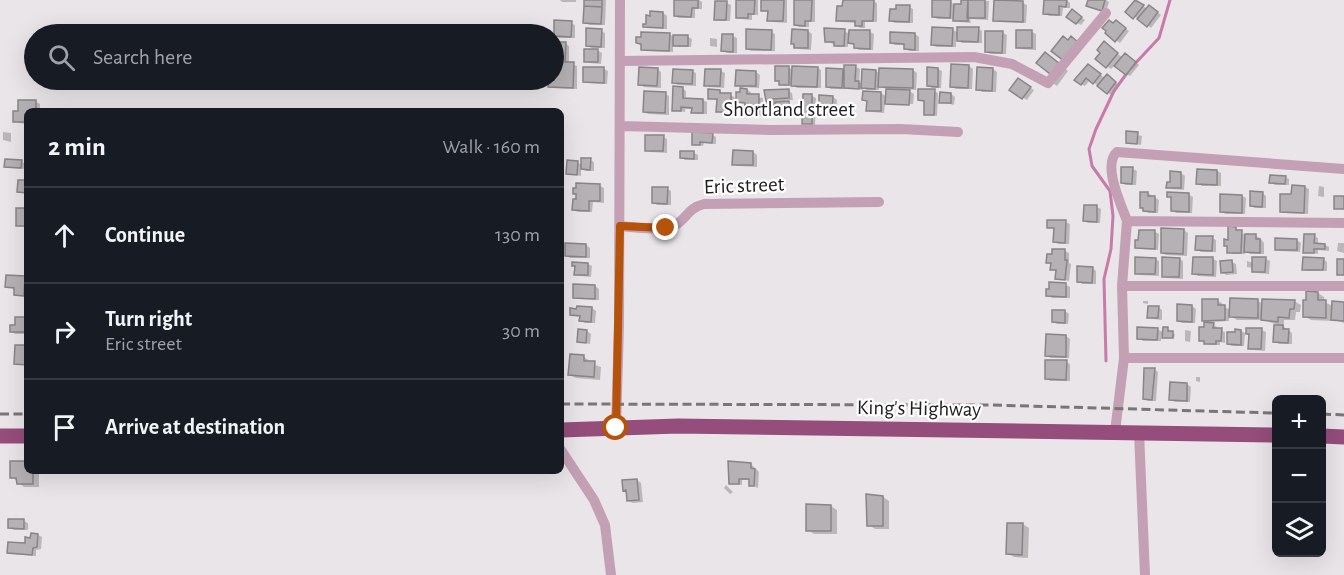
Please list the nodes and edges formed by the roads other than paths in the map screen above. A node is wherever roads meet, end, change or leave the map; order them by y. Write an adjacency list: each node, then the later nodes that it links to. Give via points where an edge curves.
1 (620, 0): 3 (street)
2 (1106, 13): 3 (street, via 1048,84 1012,64 974,57)
3 (620, 61): 4 (street)
4 (620, 126): 5 (street, Shortland street); 10 (street)
5 (958, 132)
6 (1344, 169): 8 (street, via 1117,152 1111,160 1111,173)
7 (879, 202): 10 (street, Eric street, via 704,204 693,208 673,226)
8 (1127, 221): 9 (street); 11 (street)
9 (1344, 223)
10 (620, 226): 15 (street)
11 (1122, 286): 12 (street); 13 (street)
12 (1344, 286)
13 (1124, 358): 14 (street); 17 (street)
14 (1344, 358)
15 (616, 428): 16 (highway, King's Highway); 17 (highway, King's Highway)
16 (564, 430)
17 (1115, 432): 18 (highway, King's Highway)
18 (1139, 432): 19 (highway, King's Highway); 26 (street)
19 (1272, 435)
20 (0, 436): 21 (highway)
21 (24, 436)
22 (1326, 436): 23 (highway)
23 (1344, 437)
24 (564, 455): 25 (street, via 594,500 605,525)
25 (611, 575)
26 (1145, 575)

